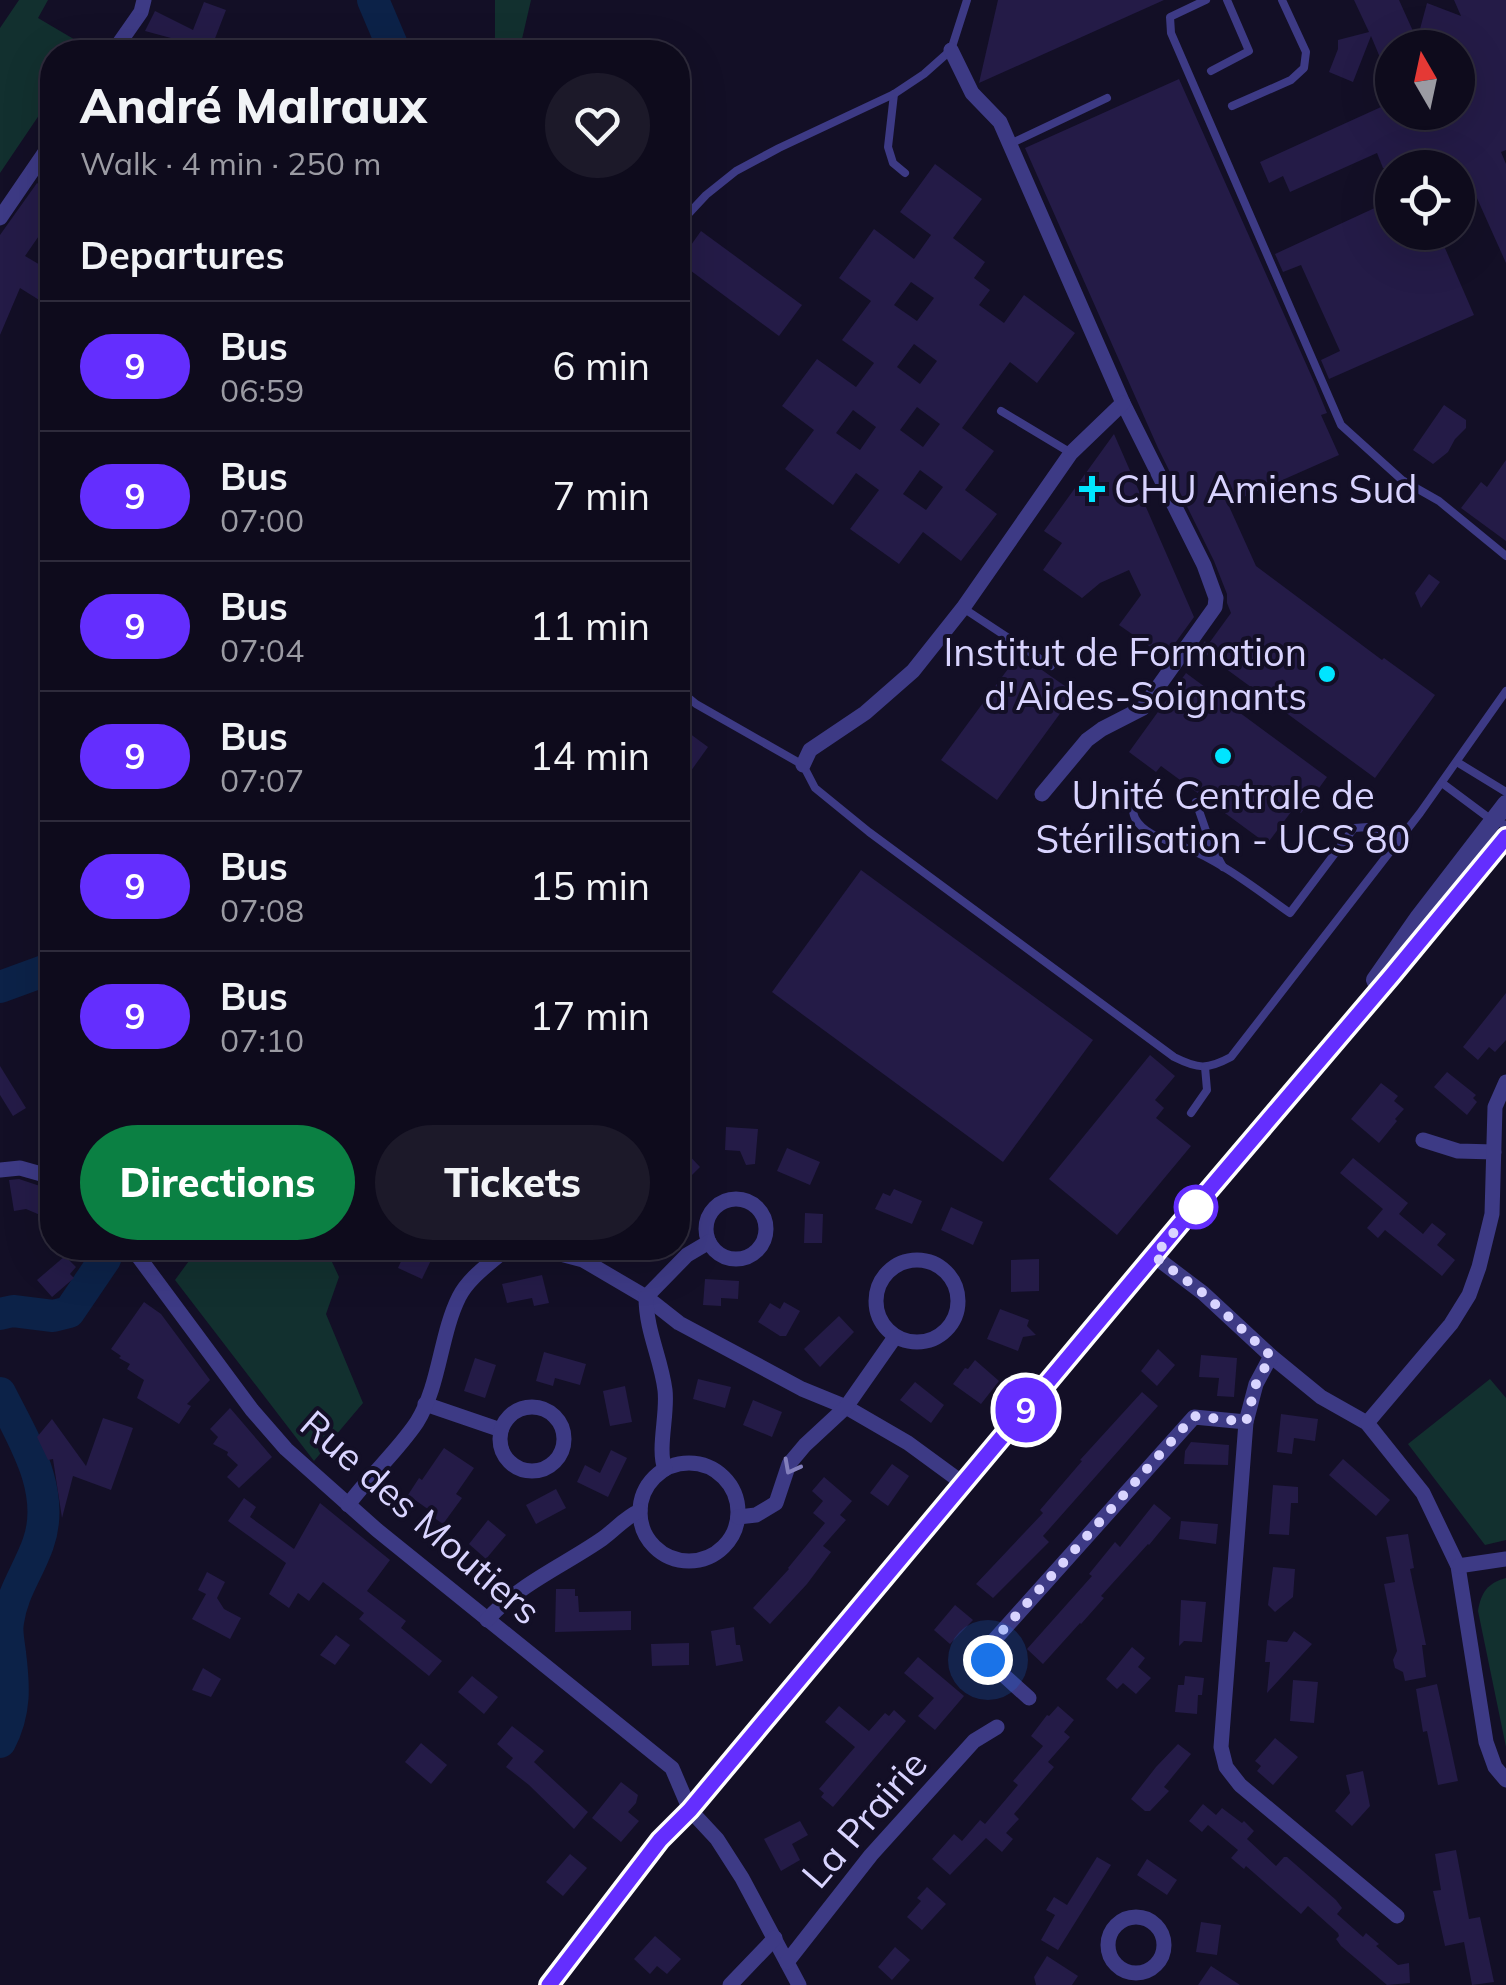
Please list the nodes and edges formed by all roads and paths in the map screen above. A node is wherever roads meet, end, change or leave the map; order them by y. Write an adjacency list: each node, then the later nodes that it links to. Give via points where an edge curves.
1 (144, 0): 6 (street)
2 (967, 0): 7 (lane)
3 (1206, 0): 20 (lane, via 1170,17 1171,33 1341,425 1402,480)
4 (1227, 0): 8 (lane, via 1249,51)
5 (1282, 0): 11 (lane, via 1306,52 1304,68)
6 (121, 40)
7 (951, 50): 9 (lane); 12 (street)
8 (1212, 71)
9 (894, 94): 14 (lane, via 888,148); 15 (lane, via 736,171)
10 (1107, 98): 12 (lane)
11 (1232, 106)
12 (1010, 144): 17 (street)
13 (40, 160): 16 (street)
14 (904, 173)
15 (690, 212)
16 (0, 218)
17 (1123, 403): 19 (street); 30 (street, via 1204,565 1216,606 1143,708 1087,740)
18 (1001, 411): 19 (lane)
19 (1071, 454): 21 (street)
20 (1506, 556)
21 (964, 608): 22 (lane); 26 (street, via 913,671 810,750)
22 (1051, 666)
23 (1506, 690): 25 (lane)
24 (690, 699): 26 (lane)
25 (1458, 762): 27 (lane); 29 (lane)
26 (803, 766): 38 (lane, via 815,788 885,844 1174,1057)
27 (1442, 783): 33 (lane); 34 (lane)
28 (1131, 787): 36 (lane, via 1133,816 1141,825)
29 (1506, 792)
30 (1042, 794)
31 (1196, 802): 36 (lane)
32 (1506, 804): 33 (street)
33 (1499, 823): 37 (street, via 1374,980)
34 (1404, 834): 36 (lane, via 1354,828 1290,913); 38 (lane, via 1231,1058)
35 (1506, 837): 37 (street)
36 (1223, 867)
37 (1338, 1038): 48 (street)
38 (1205, 1067): 40 (lane, via 1208,1090)
39 (1506, 1082): 42 (street, via 1495,1107)
40 (1190, 1112)
41 (1423, 1140): 42 (street, via 1458,1151)
42 (1494, 1152): 45 (street)
43 (0, 1170): 44 (street)
44 (40, 1174)
45 (1499, 1214): 59 (street, via 1451,1324)
46 (709, 1242): 47 (street)
47 (690, 1252)
48 (1154, 1256): 55 (street); 62 (street)
49 (141, 1260): 63 (street, Rue des Moutiers, via 252,1410)
50 (493, 1260): 56 (street, via 457,1300)
51 (582, 1260): 53 (street)
52 (680, 1260): 53 (street)
53 (646, 1297): 57 (street, via 679,1323); 61 (street, via 665,1389)
54 (895, 1337): 54 (street, via 921,1343 954,1320 958,1294 933,1263 906,1261 877,1289 878,1316); 57 (street)
55 (1271, 1356): 58 (street); 59 (street)
56 (425, 1404): 60 (street); 63 (street)
57 (846, 1407): 62 (street); 65 (street, one-way to 65, via 789,1464 776,1503)
58 (1246, 1422): 69 (street, via 1194,1416 988,1647 988,1660); 73 (street, via 1221,1746 1226,1767)
59 (1366, 1423): 67 (street, via 1423,1493)
60 (501, 1430): 60 (street, via 507,1460 526,1472 546,1469 562,1454 561,1423 544,1409 523,1408)
61 (666, 1469): 64 (street, via 647,1487); 65 (street, via 695,1464 722,1476)
62 (964, 1484): 72 (street)
63 (348, 1506): 68 (street, Rue des Moutiers)
64 (640, 1512): 65 (street, via 642,1528 662,1554 694,1561 724,1547); 68 (street, via 539,1576)
65 (738, 1517)
66 (1506, 1559): 67 (street)
67 (1458, 1566): 71 (street, via 1486,1742)
68 (487, 1620): 72 (street, Rue des Moutiers, via 672,1768)
69 (1029, 1698)
70 (997, 1727): 75 (street, La Prairie, via 974,1741 871,1856)
71 (1506, 1780)
72 (690, 1810): 74 (street, Rue des Moutiers, via 717,1839); 76 (street)
73 (1397, 1916)
74 (775, 1938): 75 (street, Rue des Moutiers); 77 (street)
75 (787, 1962): 78 (street, Rue des Moutiers)
76 (549, 1985)
77 (730, 1985)
78 (799, 1985)

